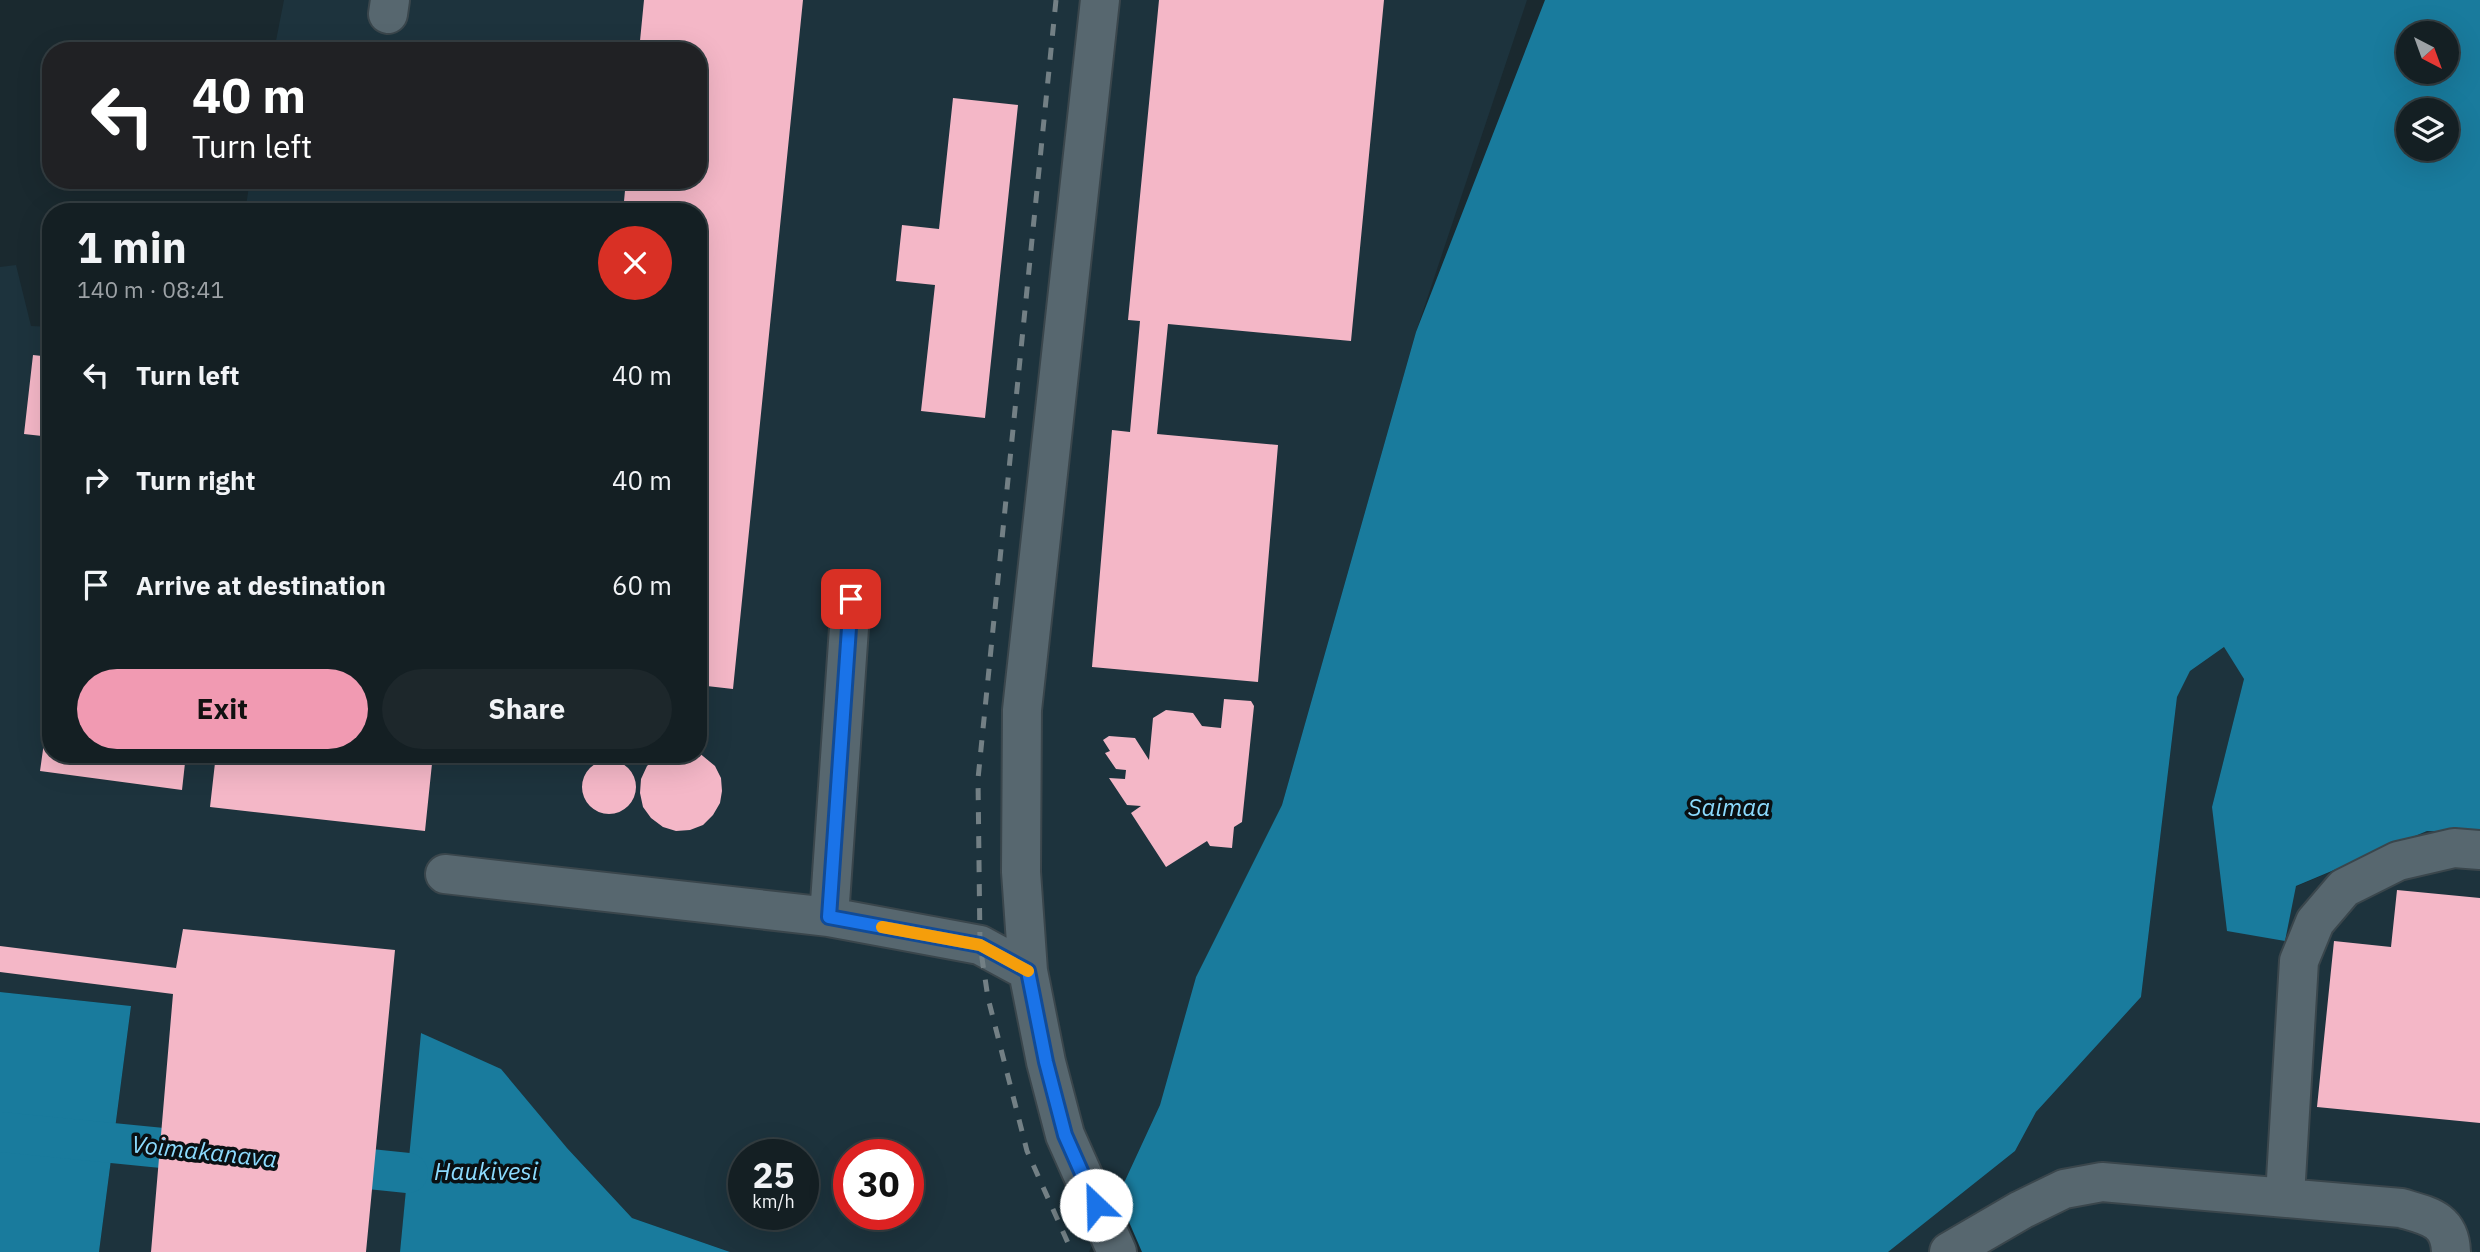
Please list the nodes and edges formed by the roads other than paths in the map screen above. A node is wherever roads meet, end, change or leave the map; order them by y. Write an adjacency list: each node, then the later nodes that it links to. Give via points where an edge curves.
1 (1100, 0): 6 (street, via 1022,710 1021,872)
2 (851, 599): 5 (street)
3 (2480, 850): 7 (street, via 2454,848 2398,861 2344,888 2315,922 2299,961)
4 (445, 874): 5 (street)
5 (829, 917): 6 (street, via 980,945)
6 (1028, 971): 8 (street, via 1065,1135)
7 (2285, 1196): 9 (street, via 2102,1182 2064,1189); 10 (street, via 2401,1208 2437,1218 2451,1240)
8 (1117, 1252)
9 (1949, 1252)
10 (2451, 1252)

